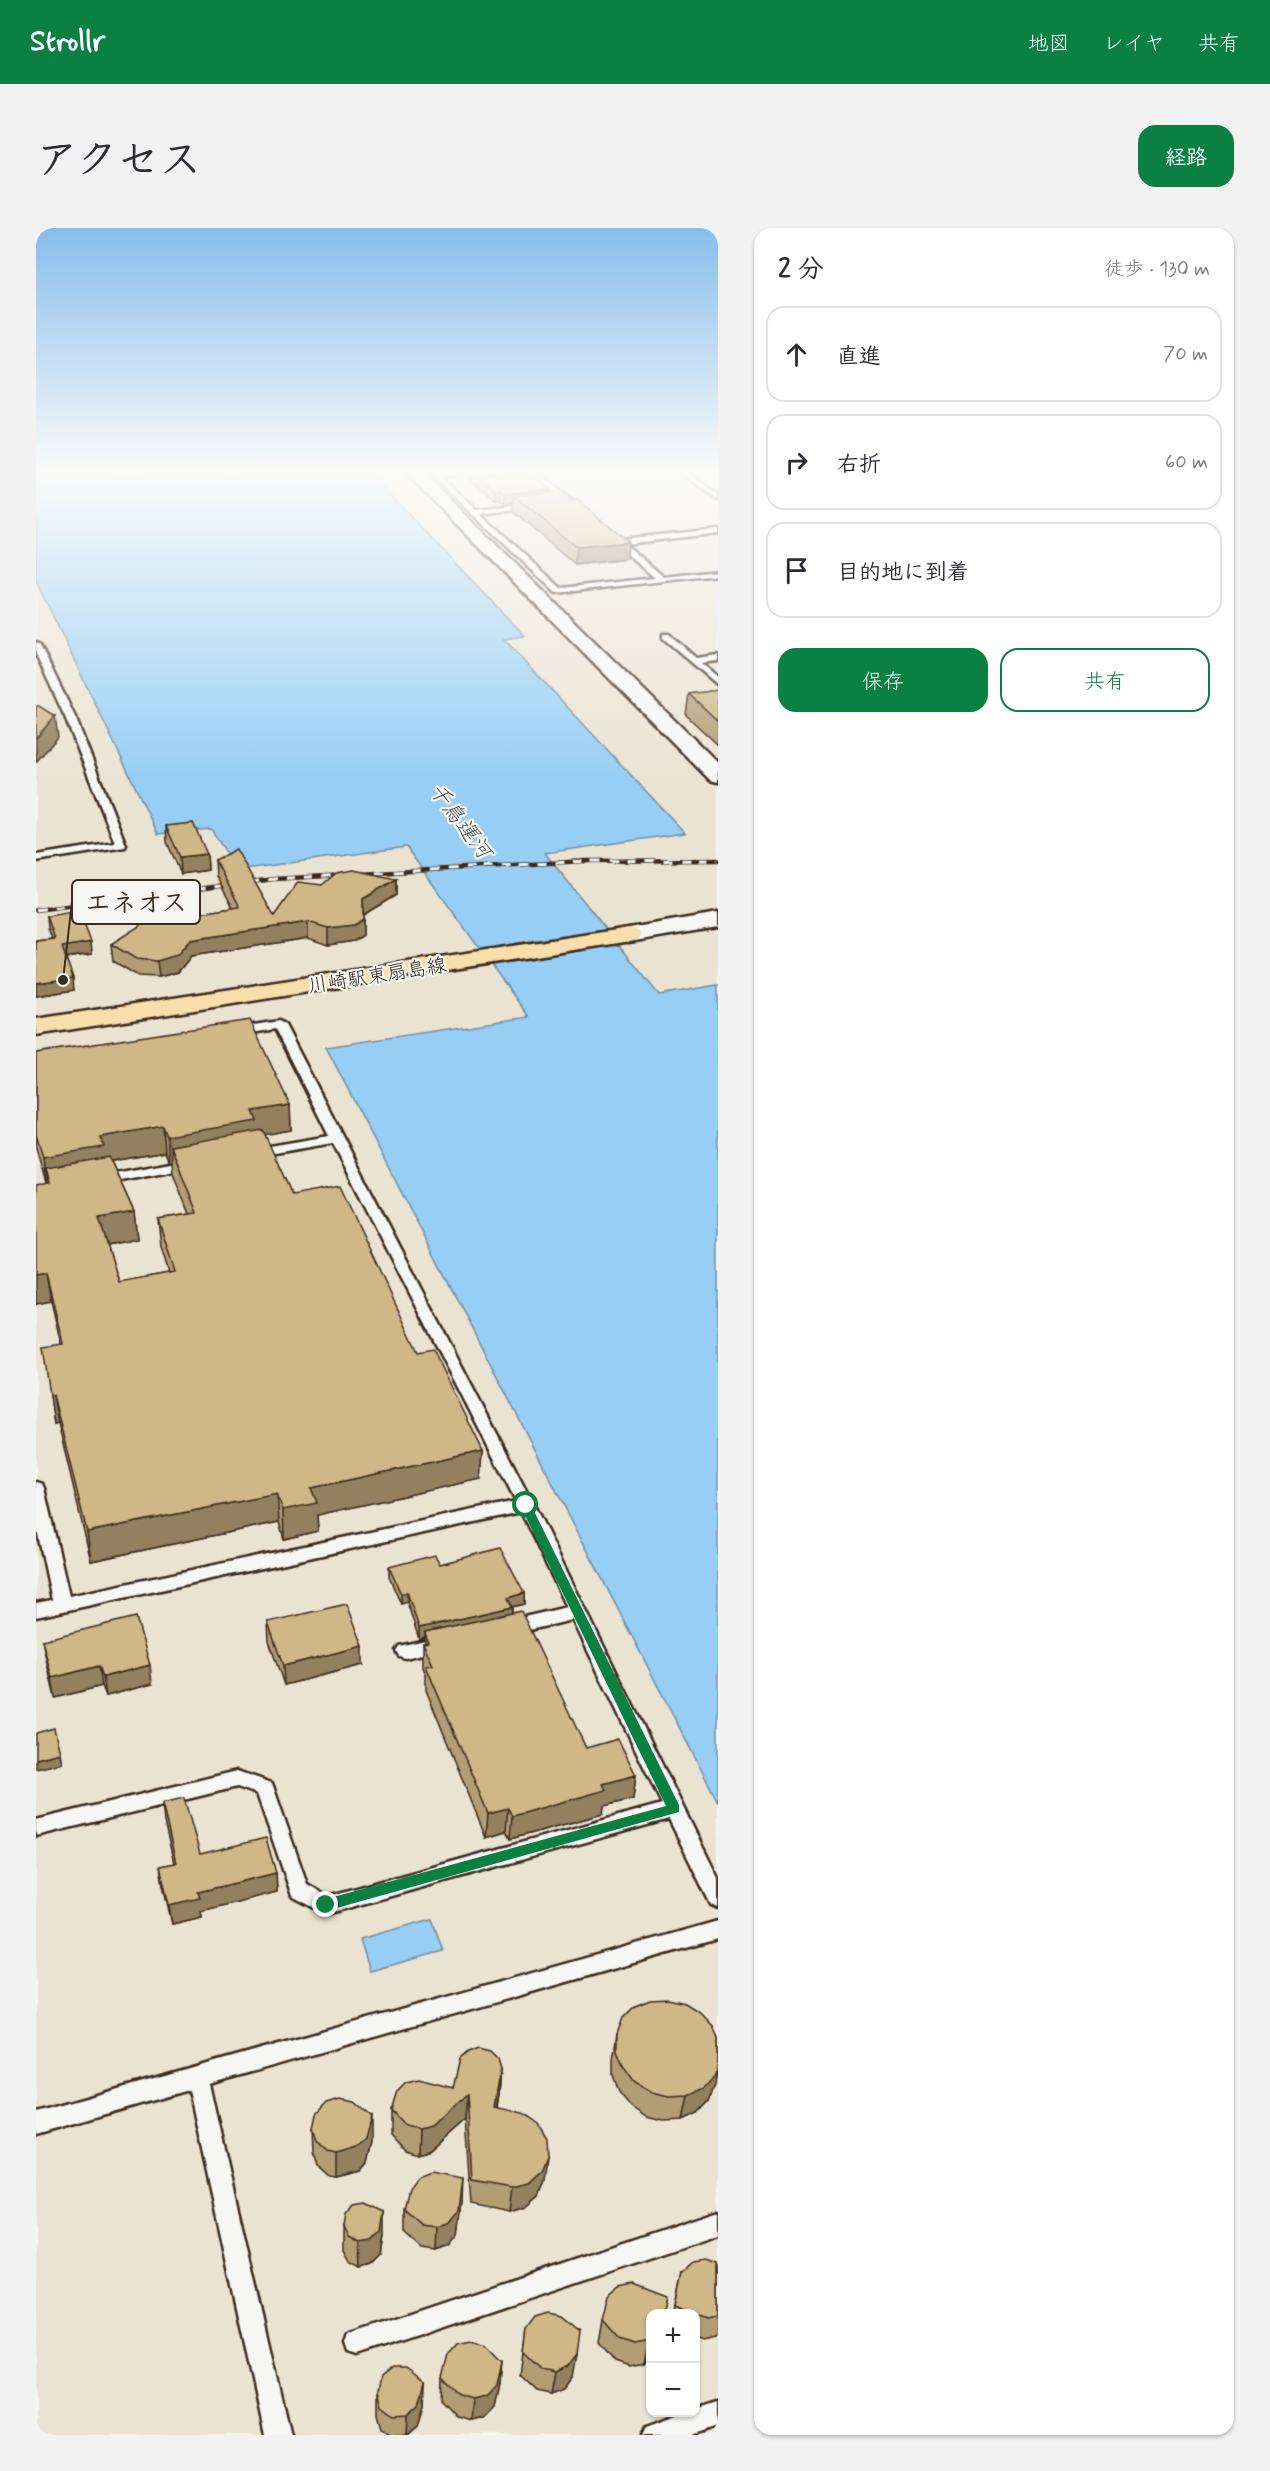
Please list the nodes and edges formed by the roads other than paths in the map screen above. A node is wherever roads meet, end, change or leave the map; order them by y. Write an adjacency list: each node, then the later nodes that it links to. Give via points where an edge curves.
1 (518, 576): 13 (street)
2 (543, 576): 5 (lane, via 559,591)
3 (658, 576): 5 (lane)
4 (694, 576): 5 (lane)
5 (663, 580)
6 (666, 636): 9 (lane)
7 (36, 645): 11 (lane)
8 (718, 658): 9 (lane)
9 (694, 661): 10 (lane)
10 (718, 682)
11 (71, 719): 12 (lane); 14 (lane, via 121,845)
12 (59, 720)
13 (718, 775)
14 (36, 858)
15 (718, 920): 16 (street, 川崎駅東扇島線)
16 (629, 935): 17 (highway, 川崎駅東扇島線)
17 (36, 1027)
18 (221, 1034): 19 (lane, via 279,1025)
19 (339, 1138): 20 (lane); 24 (lane)
20 (234, 1156)
21 (211, 1160): 22 (lane)
22 (82, 1183)
23 (36, 1488): 25 (lane)
24 (526, 1505): 25 (lane); 27 (lane)
25 (62, 1604): 26 (lane)
26 (36, 1610)
27 (577, 1612): 28 (lane); 31 (lane)
28 (485, 1633)
29 (462, 1638): 30 (lane)
30 (405, 1652)
31 (674, 1809): 32 (lane, via 326,1905 299,1890 265,1789 237,1779); 33 (lane)
32 (36, 1828)
33 (718, 1899)
34 (718, 1930): 35 (lane)
35 (197, 2078): 36 (lane); 40 (lane)
36 (36, 2123)
37 (718, 2223): 38 (lane)
38 (357, 2344)
39 (718, 2414): 41 (lane)
40 (278, 2435)
41 (656, 2435)

